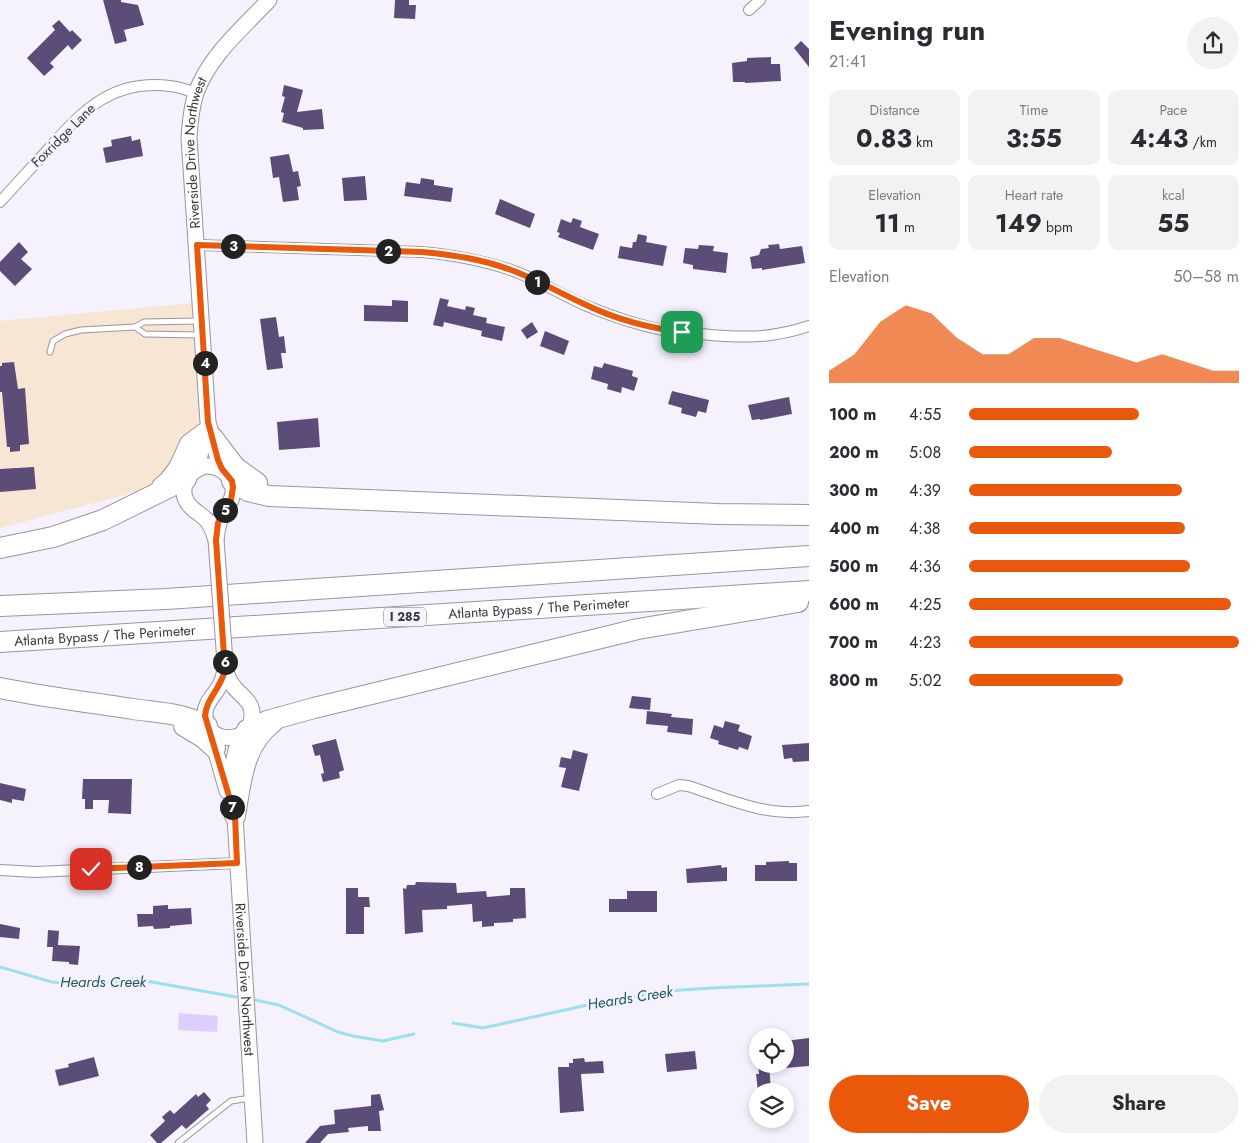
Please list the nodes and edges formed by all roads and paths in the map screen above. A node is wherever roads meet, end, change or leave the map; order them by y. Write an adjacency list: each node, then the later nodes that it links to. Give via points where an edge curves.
1 (269, 0): 4 (street, Riverside Drive Northwest, via 214,60)
2 (760, 0): 3 (street)
3 (749, 10)
4 (196, 93): 5 (street, Foxridge Lane, via 171,86 145,85 120,90 97,101 76,118); 6 (street, Riverside Drive Northwest, via 188,138)
5 (0, 202)
6 (197, 245): 7 (street, via 459,256 513,271 586,306 663,330 737,338 764,337); 9 (street, Riverside Drive Northwest)
7 (809, 326)
8 (135, 327): 9 (lane, via 144,322); 9 (lane, via 144,334); 10 (lane, via 72,332 52,341)
9 (203, 328): 11 (street, Riverside Drive Northwest)
10 (50, 352)
11 (208, 431): 12 (street, Riverside Drive Northwest); 13 (street, Riverside Drive Northwest); 14 (highway, via 235,467 249,479); 15 (highway, via 190,444 169,481)
12 (192, 474): 13 (street, via 210,466); 15 (highway); 17 (street, Riverside Drive Northwest, via 184,487 186,501 208,521)
13 (227, 475): 14 (highway, via 248,491); 17 (street, via 233,494 221,515)
14 (291, 496): 16 (highway)
15 (149, 497): 18 (highway, via 103,520 53,537)
16 (809, 515)
17 (216, 540): 24 (street, bridge)
18 (0, 548)
19 (809, 556): 22 (highway)
20 (809, 590): 23 (highway, Atlanta Bypass / The Perimeter / I 285)
21 (809, 600): 26 (highway, via 638,629)
22 (0, 606)
23 (0, 642)
24 (225, 666): 27 (street, Riverside Drive Northwest, via 233,686 251,707 252,715); 28 (street, via 220,686 205,709)
25 (0, 688): 28 (highway, via 140,710 192,730 204,738)
26 (278, 718): 27 (highway); 31 (highway, via 261,731 246,760)
27 (244, 732): 28 (street, via 228,739); 31 (street, Riverside Drive Northwest, via 232,768)
28 (211, 734): 31 (street, Riverside Drive Northwest)
29 (657, 794): 30 (street, via 679,785 688,786 758,810)
30 (809, 811)
31 (235, 816): 32 (street, Riverside Drive Northwest)
32 (237, 863): 33 (street, via 35,872); 34 (street, Riverside Drive Northwest)
33 (0, 870)
34 (252, 1098): 35 (lane, via 231,1101); 36 (street, Riverside Drive Northwest)
35 (178, 1143)
36 (254, 1143)

